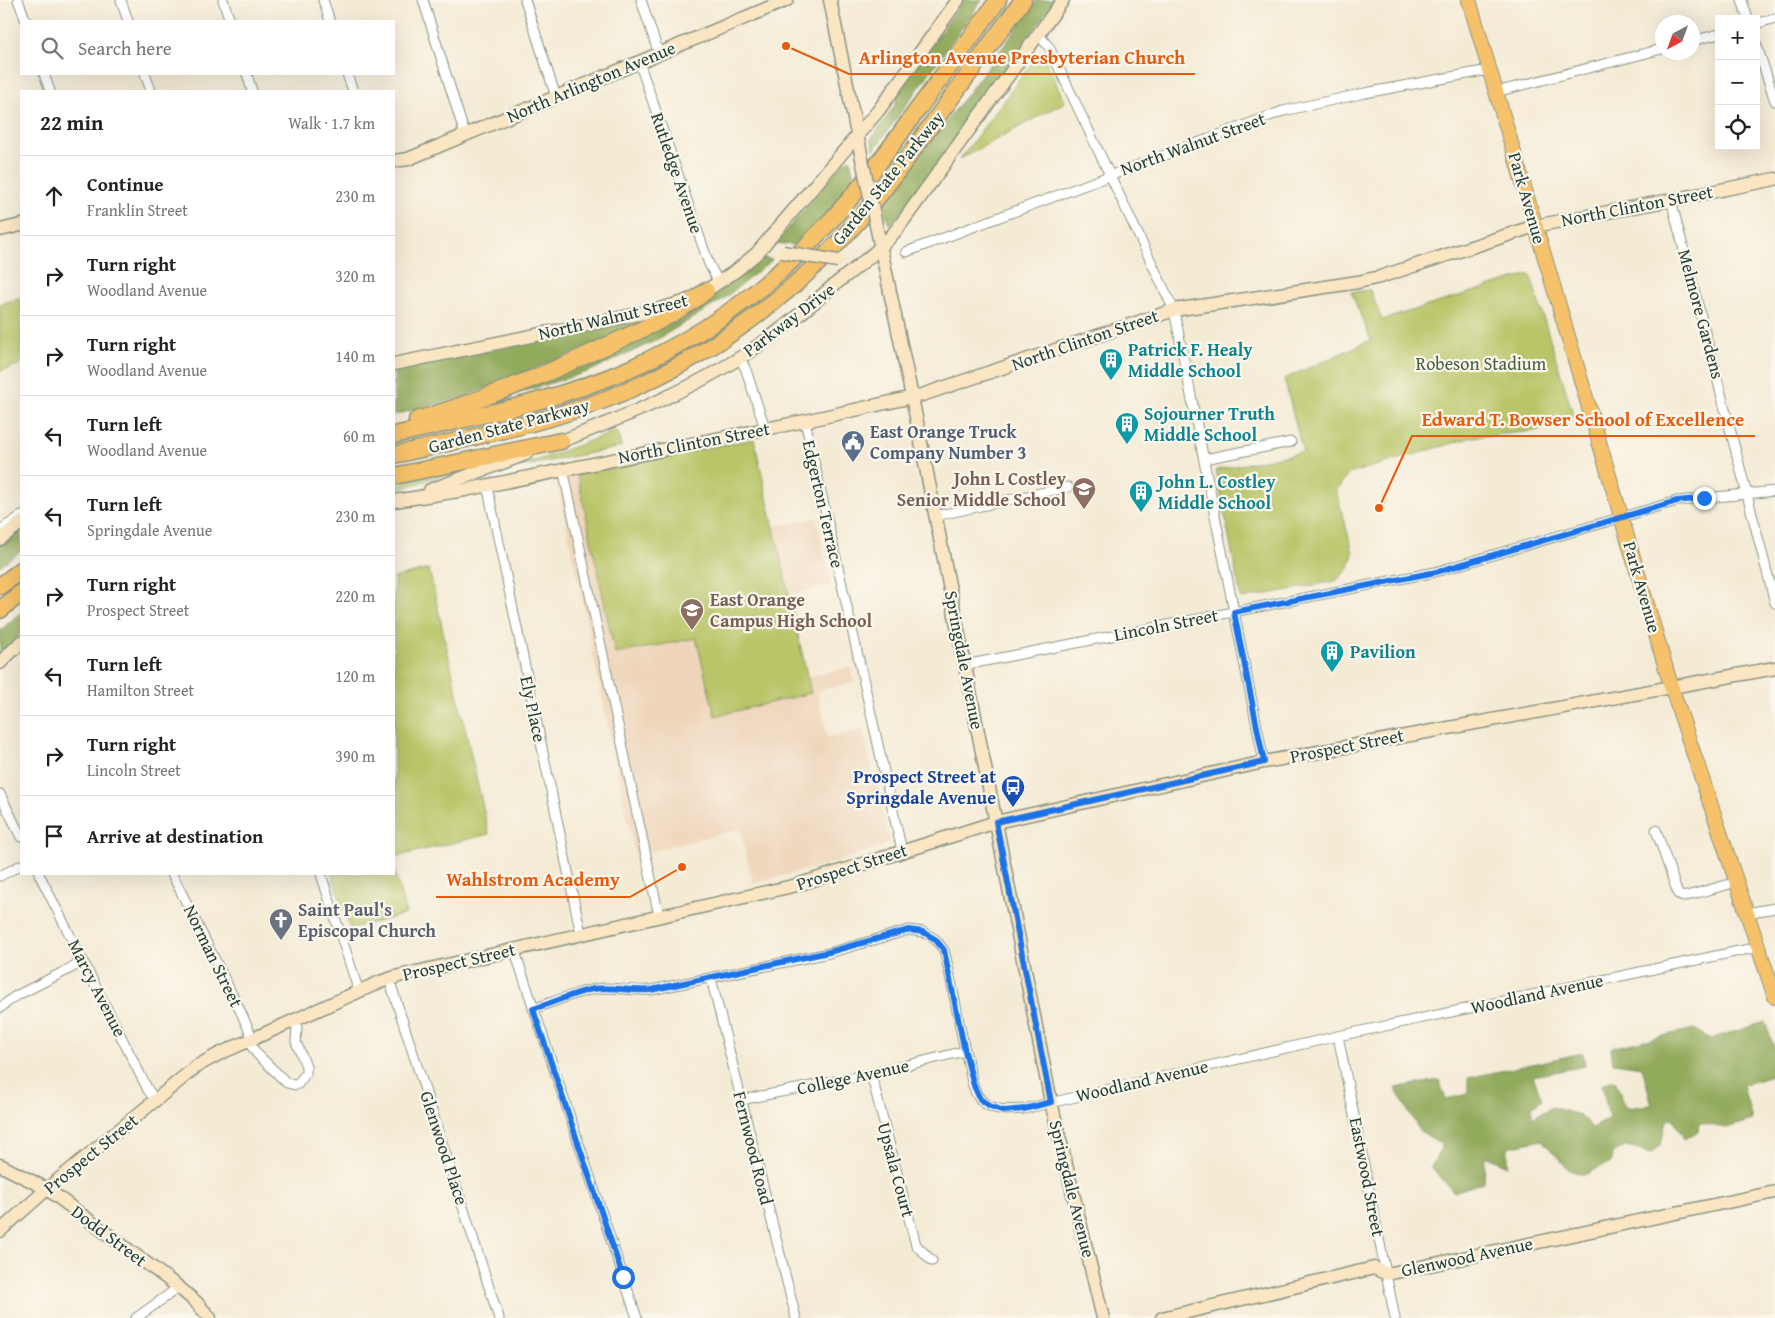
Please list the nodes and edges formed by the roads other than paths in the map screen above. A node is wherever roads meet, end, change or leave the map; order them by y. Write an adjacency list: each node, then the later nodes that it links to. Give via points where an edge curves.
1 (18, 0): 18 (street)
2 (121, 0): 19 (street)
3 (223, 0): 20 (street)
4 (323, 0): 21 (street)
5 (423, 0): 42 (street)
6 (525, 0): 40 (street)
7 (641, 0): 27 (street)
8 (787, 0): 27 (street, North Arlington Avenue)
9 (830, 0): 43 (street, Springdale Avenue)
10 (958, 0): 43 (street)
11 (998, 0): 63 (highway, Garden State Parkway, via 888,151 841,209 790,262 732,309 670,348 588,385 517,407)
12 (1023, 0): 66 (highway, Garden State Parkway, via 862,215 804,276 751,320 666,373 596,403 523,426)
13 (1063, 0): 23 (street, Parkway Drive)
14 (1469, 0): 30 (main road, Park Avenue)
15 (1742, 0): 16 (street)
16 (1747, 15)
17 (1775, 18): 22 (street)
18 (26, 20)
19 (128, 20)
20 (230, 20)
21 (330, 20)
22 (1760, 23)
23 (1038, 34): 45 (street, via 1049,47); 51 (street, Parkway Drive, via 898,228)
24 (1715, 35): 25 (street)
25 (1700, 39)
26 (1655, 51): 39 (street)
27 (659, 54): 29 (street, North Arlington Avenue)
28 (1760, 55): 41 (street)
29 (639, 62): 40 (street, North Arlington Avenue); 55 (street, Rutledge Avenue, via 709,264)
30 (1489, 70): 39 (main road, Park Avenue); 45 (street, North Walnut Street, via 1283,111)
31 (44, 75): 35 (street)
32 (145, 75): 36 (street)
33 (247, 75): 37 (street)
34 (347, 75): 38 (street)
35 (50, 90)
36 (150, 90)
37 (252, 90)
38 (353, 90)
39 (1496, 92): 49 (main road, Park Avenue)
40 (556, 96): 42 (street, North Arlington Avenue)
41 (1775, 101)
42 (465, 135): 44 (street, North Arlington Avenue, via 408,159)
43 (858, 136): 51 (street, Springdale Avenue, bridge); 53 (street, North Walnut Street)
44 (395, 161)
45 (1109, 175): 52 (street, North Walnut Street); 56 (street)
46 (1775, 179): 47 (street, North Clinton Street)
47 (1671, 200): 49 (street, North Clinton Street); 73 (street, Melmore Gardens)
48 (20, 226): 50 (street)
49 (1535, 226): 56 (street, North Clinton Street, via 1380,277); 77 (main road, Park Avenue)
50 (0, 230)
51 (880, 248): 54 (street, Parkway Drive); 59 (street, Springdale Avenue)
52 (906, 252)
53 (757, 253): 54 (street, bridge, via 767,250 838,261 844,266 844,271); 55 (street, North Walnut Street)
54 (833, 286): 57 (street, Parkway Drive)
55 (713, 287): 58 (street, North Walnut Street, via 684,302 653,311); 61 (highway, via 674,314 575,361 484,398)
56 (1174, 310): 59 (street, North Clinton Street); 67 (street)
57 (740, 358): 62 (street); 64 (street, Parkway Drive, via 645,408)
58 (395, 364)
59 (912, 397): 60 (street, North Clinton Street); 75 (street, Springdale Avenue)
60 (805, 421): 62 (street, North Clinton Street); 97 (street, Edgerton Terrace)
61 (395, 428)
62 (766, 428): 68 (street, North Clinton Street)
63 (395, 435)
64 (561, 441): 69 (highway); 74 (street, Parkway Drive)
65 (1291, 442): 67 (street)
66 (395, 455)
67 (1204, 459): 86 (street)
68 (563, 469): 70 (street, North Clinton Street); 106 (street)
69 (395, 476)
70 (487, 485): 74 (street, North Clinton Street); 107 (street, Ely Place)
71 (1068, 487): 75 (street)
72 (1775, 490): 73 (street, Lincoln Street)
73 (1747, 493): 77 (street, Lincoln Street, via 1677,501); 84 (street, Melmore Gardens)
74 (400, 499)
75 (935, 516): 89 (street, Springdale Avenue)
76 (20, 517): 79 (street)
77 (1622, 519): 86 (street, Lincoln Street, via 1436,572); 91 (main road, Park Avenue)
78 (20, 524): 80 (street)
79 (0, 530)
80 (0, 539)
81 (20, 571): 82 (highway)
82 (0, 586)
83 (20, 594): 85 (highway)
84 (1775, 603)
85 (0, 610)
86 (1234, 612): 89 (street, Lincoln Street); 92 (street)
87 (20, 643): 88 (street)
88 (0, 663)
89 (965, 665): 94 (street, Springdale Avenue)
90 (1775, 668): 91 (street, Prospect Street)
91 (1671, 686): 92 (street, Prospect Street); 103 (main road, Park Avenue)
92 (1264, 762): 94 (street, Prospect Street)
93 (0, 794): 96 (street)
94 (996, 822): 97 (street, Prospect Street); 124 (street, Springdale Avenue)
95 (1656, 830): 103 (street, via 1678,894 1683,897)
96 (20, 835)
97 (902, 851): 106 (street, Prospect Street, via 797,885)
98 (20, 866): 102 (street)
99 (40, 875): 110 (street, Marcy Avenue)
100 (172, 875): 119 (street, Norman Street, via 239,1008)
101 (321, 875): 113 (street)
102 (0, 876)
103 (1737, 882): 105 (main road, Park Avenue)
104 (1775, 908): 105 (street)
105 (1747, 913): 108 (main road, Park Avenue)
106 (659, 916): 107 (street, Prospect Street)
107 (581, 934): 109 (street, Prospect Street)
108 (1758, 947): 114 (main road, Park Avenue); 118 (street, Woodland Avenue)
109 (514, 949): 112 (street, Prospect Street); 116 (street)
110 (84, 962): 115 (street, via 14,997); 123 (street, Marcy Avenue)
111 (711, 978): 116 (street, Woodland Avenue, via 651,990 592,990); 120 (street, Woodland Avenue, via 829,952 893,933 923,932 944,950); 122 (street, Fernwood Road)
112 (389, 979): 113 (street, Prospect Street); 134 (street, Glenwood Place)
113 (359, 992): 117 (street, Prospect Street)
114 (1775, 997)
115 (0, 1008)
116 (533, 1009): 135 (street)
117 (294, 1020): 119 (street, Prospect Street); 119 (street, Norman Street, via 296,1042 306,1066 304,1078 298,1084 287,1083 257,1054)
118 (1338, 1036): 124 (street, Woodland Avenue); 130 (street, Eastwood Street)
119 (250, 1040): 123 (street, Prospect Street, via 197,1066)
120 (965, 1052): 121 (street, College Avenue); 124 (street, Woodland Avenue, via 980,1099 990,1106 1004,1111)
121 (871, 1074): 122 (street, College Avenue); 129 (street, Upsala Court, via 916,1245)
122 (741, 1100): 136 (street, Fernwood Road)
123 (156, 1101): 126 (street, Prospect Street)
124 (1051, 1102): 137 (street, Springdale Avenue)
125 (0, 1165): 126 (street, Dodd Street)
126 (47, 1189): 128 (street, Prospect Street); 131 (street, Dodd Street)
127 (1775, 1192): 130 (street, Glenwood Avenue)
128 (0, 1231)
129 (932, 1261)
130 (1387, 1274): 138 (street, Glenwood Avenue, via 1374,1268); 139 (street, Eastwood Street)
131 (177, 1286): 132 (street); 133 (street, Dodd Street)
132 (136, 1318)
133 (210, 1318)
134 (499, 1318)
135 (637, 1318)
136 (796, 1318)
137 (1103, 1318)
138 (1162, 1318)
139 (1395, 1318)

